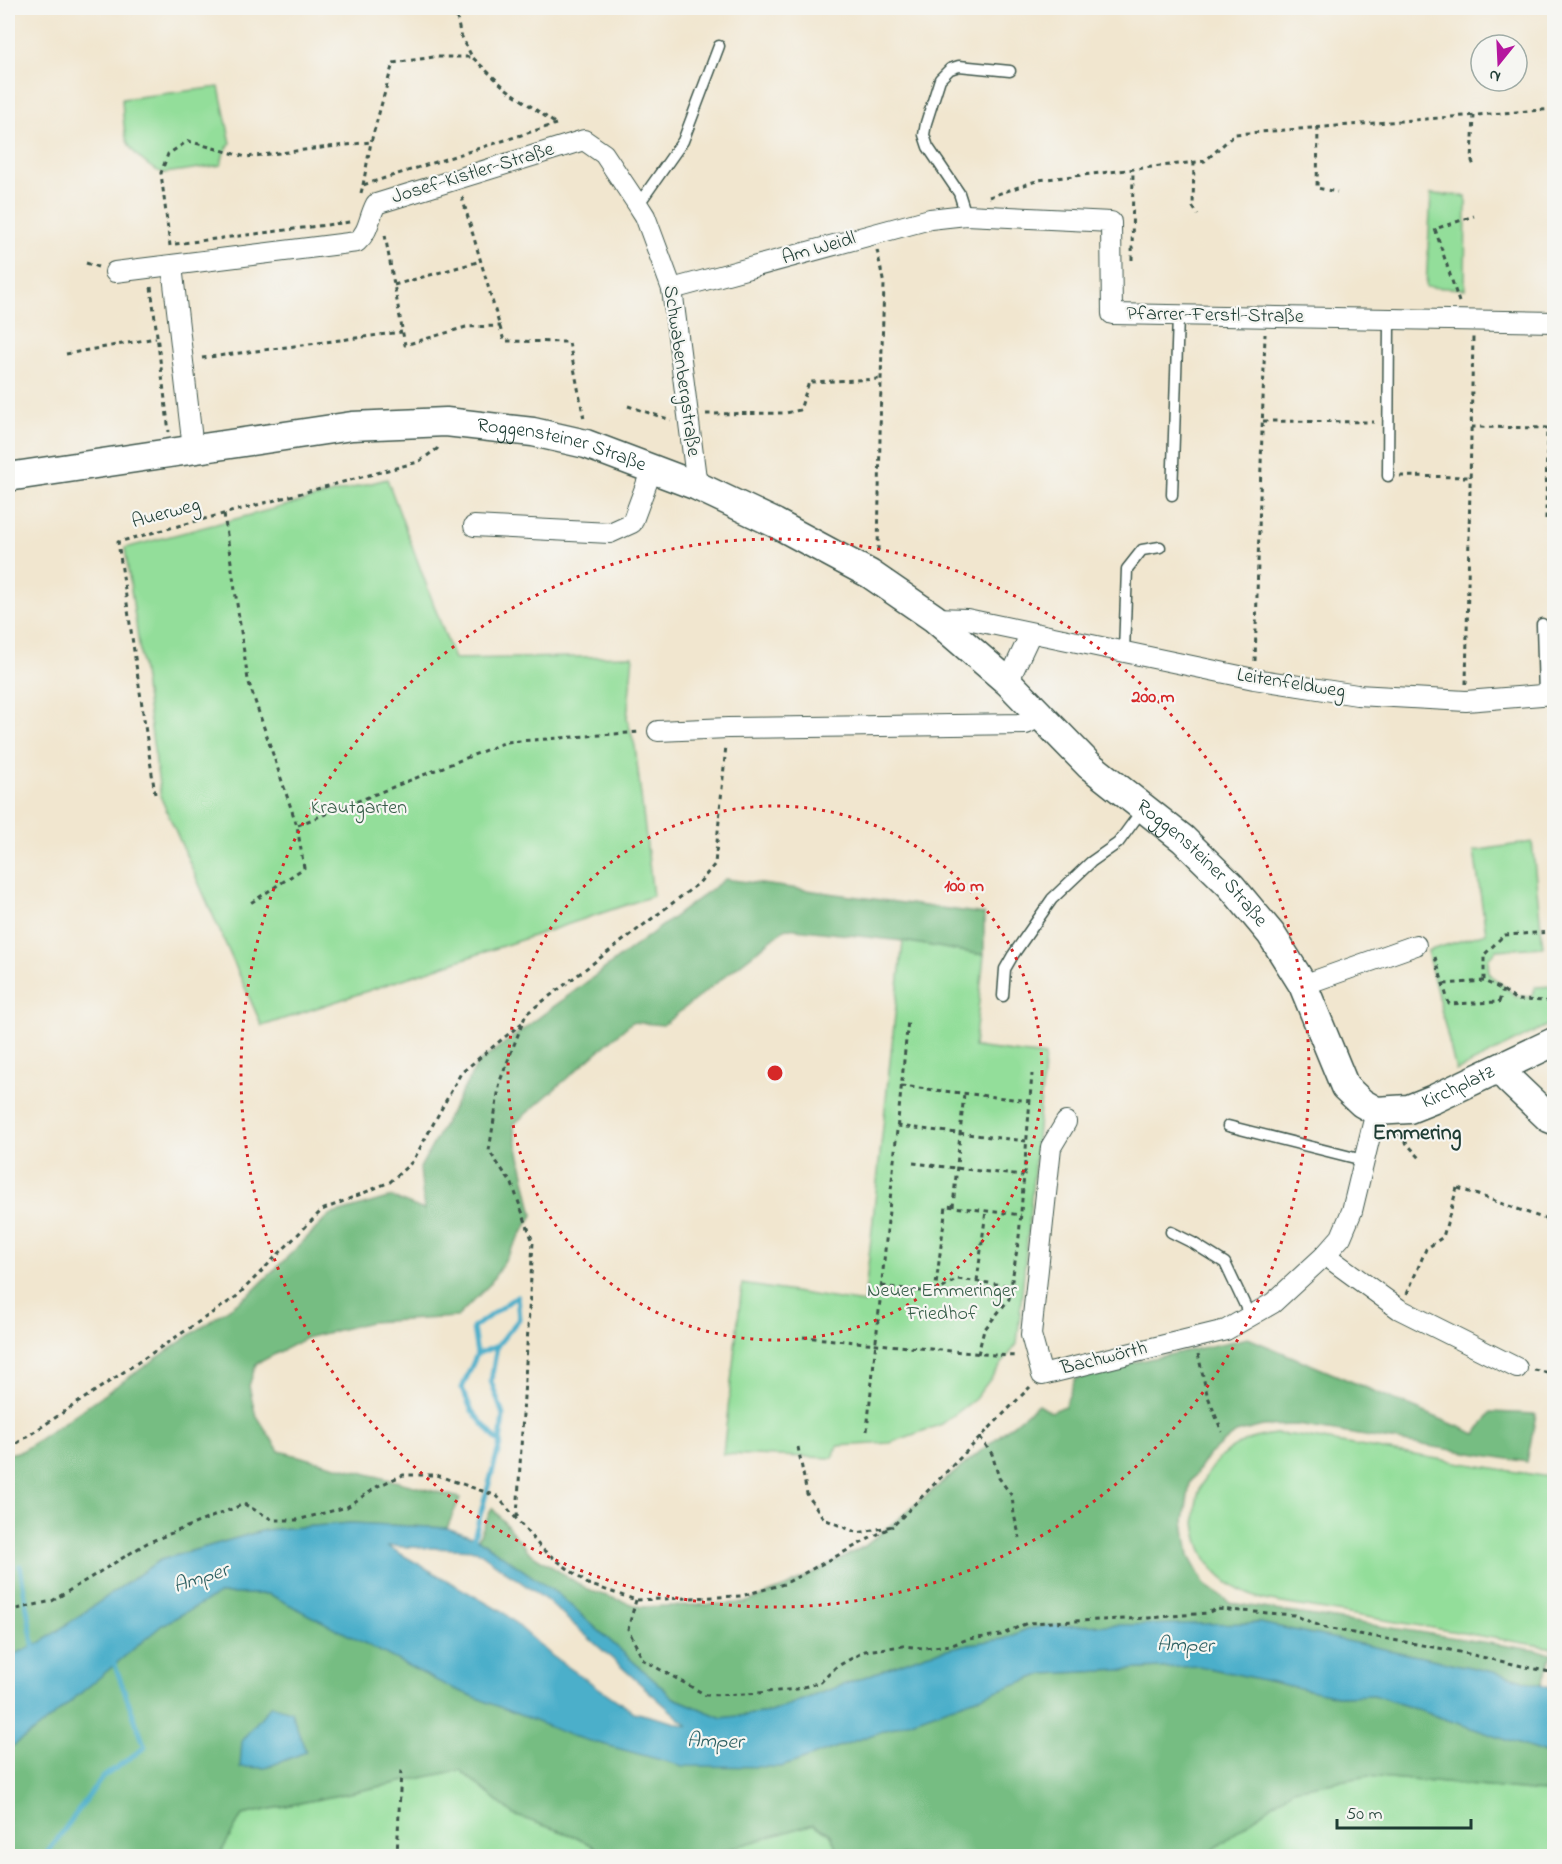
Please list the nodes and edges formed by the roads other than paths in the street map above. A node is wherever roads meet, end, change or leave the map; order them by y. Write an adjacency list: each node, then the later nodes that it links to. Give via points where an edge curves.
1 (719, 46): 4 (lane, via 682,141)
2 (1010, 71): 5 (lane, via 958,66 950,69 940,79 926,123 928,147 959,193)
3 (584, 140): 4 (street, Schwabenbergstraße, via 604,154); 6 (street, Josef-Kistler-Straße, via 376,204 367,232 357,242)
4 (638, 205): 8 (street, Schwabenbergstraße)
5 (966, 215): 8 (street, Am Weidl, via 930,219); 9 (street, Pfarrer-Ferstl-Straße, via 1111,222 1112,314)
6 (172, 266): 7 (street, Josef-Kistler-Straße); 12 (street, via 182,360)
7 (115, 272)
8 (672, 289): 16 (street, Schwabenbergstraße)
9 (1178, 316): 10 (street, Pfarrer-Ferstl-Straße); 17 (lane)
10 (1389, 320): 11 (street, Pfarrer-Ferstl-Straße); 14 (lane)
11 (1554, 322)
12 (181, 443): 13 (street, Roggensteiner Straße, via 352,426 446,422 533,432 586,444); 15 (street, Roggensteiner Straße)
13 (652, 469): 16 (street, Roggensteiner Straße); 18 (street, via 632,523 610,533)
14 (1388, 476)
15 (8, 477)
16 (697, 486): 20 (street, Roggensteiner Straße, via 870,574)
17 (1172, 495)
18 (474, 526)
19 (1160, 547): 23 (lane, via 1142,550 1127,569)
20 (934, 618): 22 (street, Leitenfeldweg, via 967,619); 24 (street, Roggensteiner Straße)
21 (1542, 624): 25 (lane)
22 (1031, 633): 23 (street, Leitenfeldweg); 24 (street)
23 (1124, 652): 25 (street, Leitenfeldweg, via 1254,679 1358,694 1466,701)
24 (1008, 682): 26 (street, Roggensteiner Straße)
25 (1549, 695)
26 (1041, 716): 27 (street, via 1026,724); 28 (street, Roggensteiner Straße, via 1089,765)
27 (657, 731)
28 (1144, 808): 30 (street, Roggensteiner Straße, via 1231,886 1271,934); 31 (lane, via 1118,843 1052,899 1005,969)
29 (1416, 945): 30 (street)
30 (1303, 985): 34 (street, Roggensteiner Straße, via 1345,1087)
31 (1003, 996)
32 (1554, 1042): 33 (street, Kirchplatz)
33 (1502, 1067): 34 (street, Kirchplatz, via 1408,1109); 35 (street, via 1508,1079)
34 (1376, 1111): 38 (street, Bachwörth)
35 (1554, 1120)
36 (1066, 1122): 41 (street, Bachwörth, via 1051,1147 1031,1335 1039,1365 1226,1330)
37 (1228, 1126): 38 (lane)
38 (1363, 1160): 40 (street, Bachwörth, via 1352,1211 1341,1237)
39 (1171, 1232): 41 (lane, via 1224,1263)
40 (1325, 1255): 41 (street, Bachwörth, via 1273,1303); 42 (street, via 1399,1309)
41 (1250, 1316)
42 (1517, 1368)

